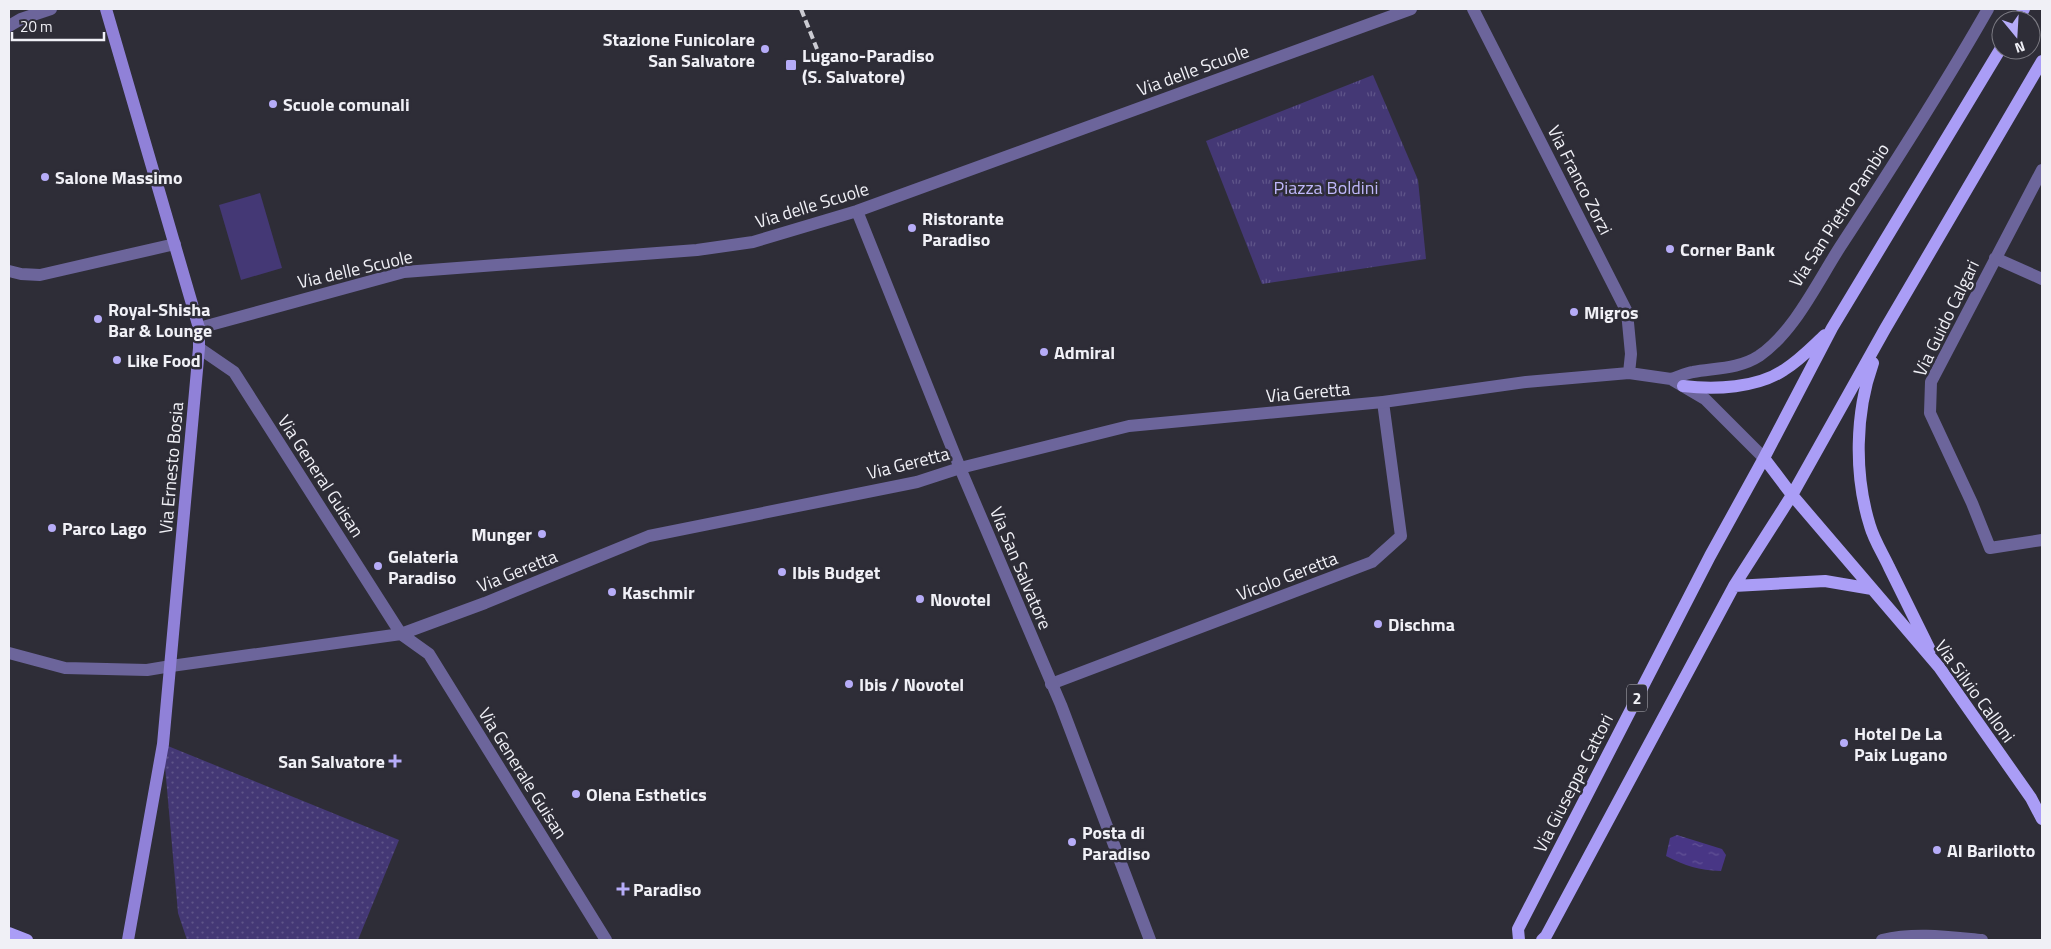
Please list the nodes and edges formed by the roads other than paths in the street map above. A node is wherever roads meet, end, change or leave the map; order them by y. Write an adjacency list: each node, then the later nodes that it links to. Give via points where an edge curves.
1 (51, 9): 6 (street)
2 (106, 9): 11 (street, Via Ernesto Bosia)
3 (1411, 9): 10 (street, Via delle Scuole)
4 (1474, 9): 19 (street, Via Franco Zorzi, via 1627,312 1631,354)
5 (1988, 9): 20 (street, Via San Pietro Pambio, via 1880,186 1776,342 1757,357 1736,365)
6 (9, 26)
7 (1994, 60): 16 (main road)
8 (2042, 61): 17 (main road)
9 (2042, 170): 12 (street, Via Guido Calgari)
10 (857, 211): 15 (street, Via delle Scuole, via 753,242 697,250 404,272); 24 (street, Via San Salvatore)
11 (175, 244): 13 (street, via 40,275); 15 (street, Via Ernesto Bosia)
12 (1995, 258): 14 (street); 26 (street, Via Guido Calgari, via 1931,382 1930,413 1990,548)
13 (9, 270)
14 (2042, 279)
15 (199, 328): 18 (street, Via Ernesto Bosia)
16 (1832, 328): 21 (main road, via 1782,372 1760,380 1702,388); 23 (main road, Via Giuseppe Cattori)
17 (1885, 329): 25 (main road); 32 (main road, via 1867,378 1861,412 1859,443 1864,503 1870,527)
18 (199, 348): 29 (street, Via General Guisan, via 234,372); 31 (street, Via Ernesto Bosia)
19 (1629, 373): 20 (street, Via Geretta); 22 (street, Via Geretta, via 1526,382)
20 (1671, 379): 21 (street)
21 (1683, 386): 23 (street, via 1705,399)
22 (1383, 402): 24 (street, Via Geretta, via 1129,426); 33 (street, Vicolo Geretta, via 1401,536 1372,562)
23 (1764, 458): 25 (main road, Via Silvio Calloni); 40 (main road, Via Giuseppe Cattori / 2, via 1522,920 1518,929)
24 (960, 468): 29 (street, Via Geretta, via 918,482 649,536); 33 (street, Via San Salvatore)
25 (1792, 495): 27 (main road); 28 (main road, Via Silvio Calloni)
26 (2042, 540)
27 (1734, 586): 28 (main road, via 1825,581); 41 (main road)
28 (1872, 589): 32 (main road, Via Silvio Calloni)
29 (401, 634): 31 (street, Via Geretta); 38 (street, Via Generale Guisan, via 430,654)
30 (9, 653): 31 (street, Via Geretta, via 65,668 147,670)
31 (171, 666): 37 (street, Via Ernesto Bosia, via 163,744)
32 (1939, 668): 34 (main road, Via Silvio Calloni, via 2031,798)
33 (1051, 684): 39 (street, Via San Salvatore)
34 (2042, 819)
35 (9, 933): 36 (main road)
36 (26, 940)
37 (128, 940)
38 (606, 940)
39 (1150, 940)
40 (1519, 940)
41 (1542, 940)
42 (1882, 940): 43 (street, via 1935,936)
43 (1982, 940)

